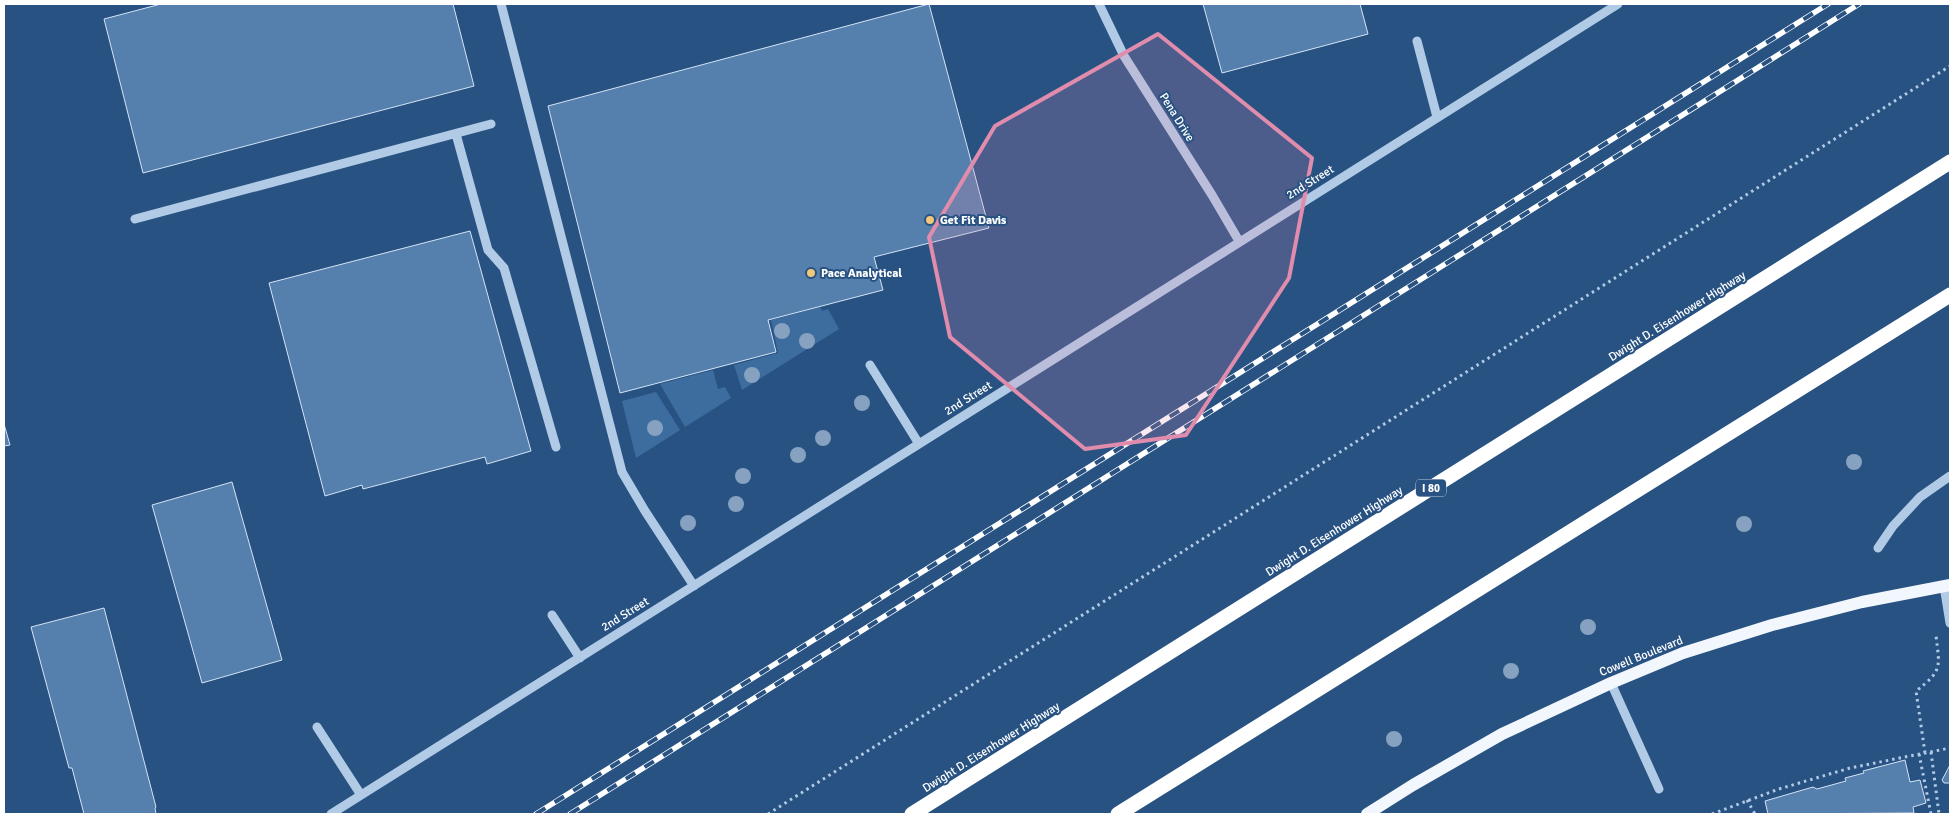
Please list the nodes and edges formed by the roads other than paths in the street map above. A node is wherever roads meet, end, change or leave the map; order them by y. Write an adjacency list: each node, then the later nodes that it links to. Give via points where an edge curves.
1 (500, 4): 17 (street, via 622,472)
2 (1099, 4): 10 (street, Pena Drive, via 1124,56)
3 (1618, 4): 5 (street, 2nd Street)
4 (1417, 41): 5 (street)
5 (1438, 117): 10 (street, 2nd Street)
6 (491, 124): 7 (street)
7 (456, 134): 9 (street); 14 (street, via 488,250 504,268)
8 (1950, 162): 27 (highway, Dwight D. Eisenhower Highway / I 80)
9 (135, 219)
10 (1239, 241): 13 (street, 2nd Street)
11 (1950, 296): 28 (highway)
12 (870, 365): 13 (street)
13 (919, 444): 17 (street, 2nd Street)
14 (556, 447)
15 (1950, 476): 16 (street, via 1920,497)
16 (1878, 548)
17 (694, 586): 21 (street, 2nd Street)
18 (1947, 586): 20 (street); 22 (main road, Cowell Boulevard, via 1862,602 1772,625 1683,654)
19 (552, 615): 21 (street)
20 (1950, 623)
21 (580, 658): 25 (street, 2nd Street)
22 (1611, 683): 24 (street); 29 (main road, Cowell Boulevard, via 1502,734)
23 (318, 727): 25 (street)
24 (1658, 789)
25 (361, 796): 26 (street, 2nd Street)
26 (331, 814)
27 (912, 814)
28 (1118, 814)
29 (1367, 814)

